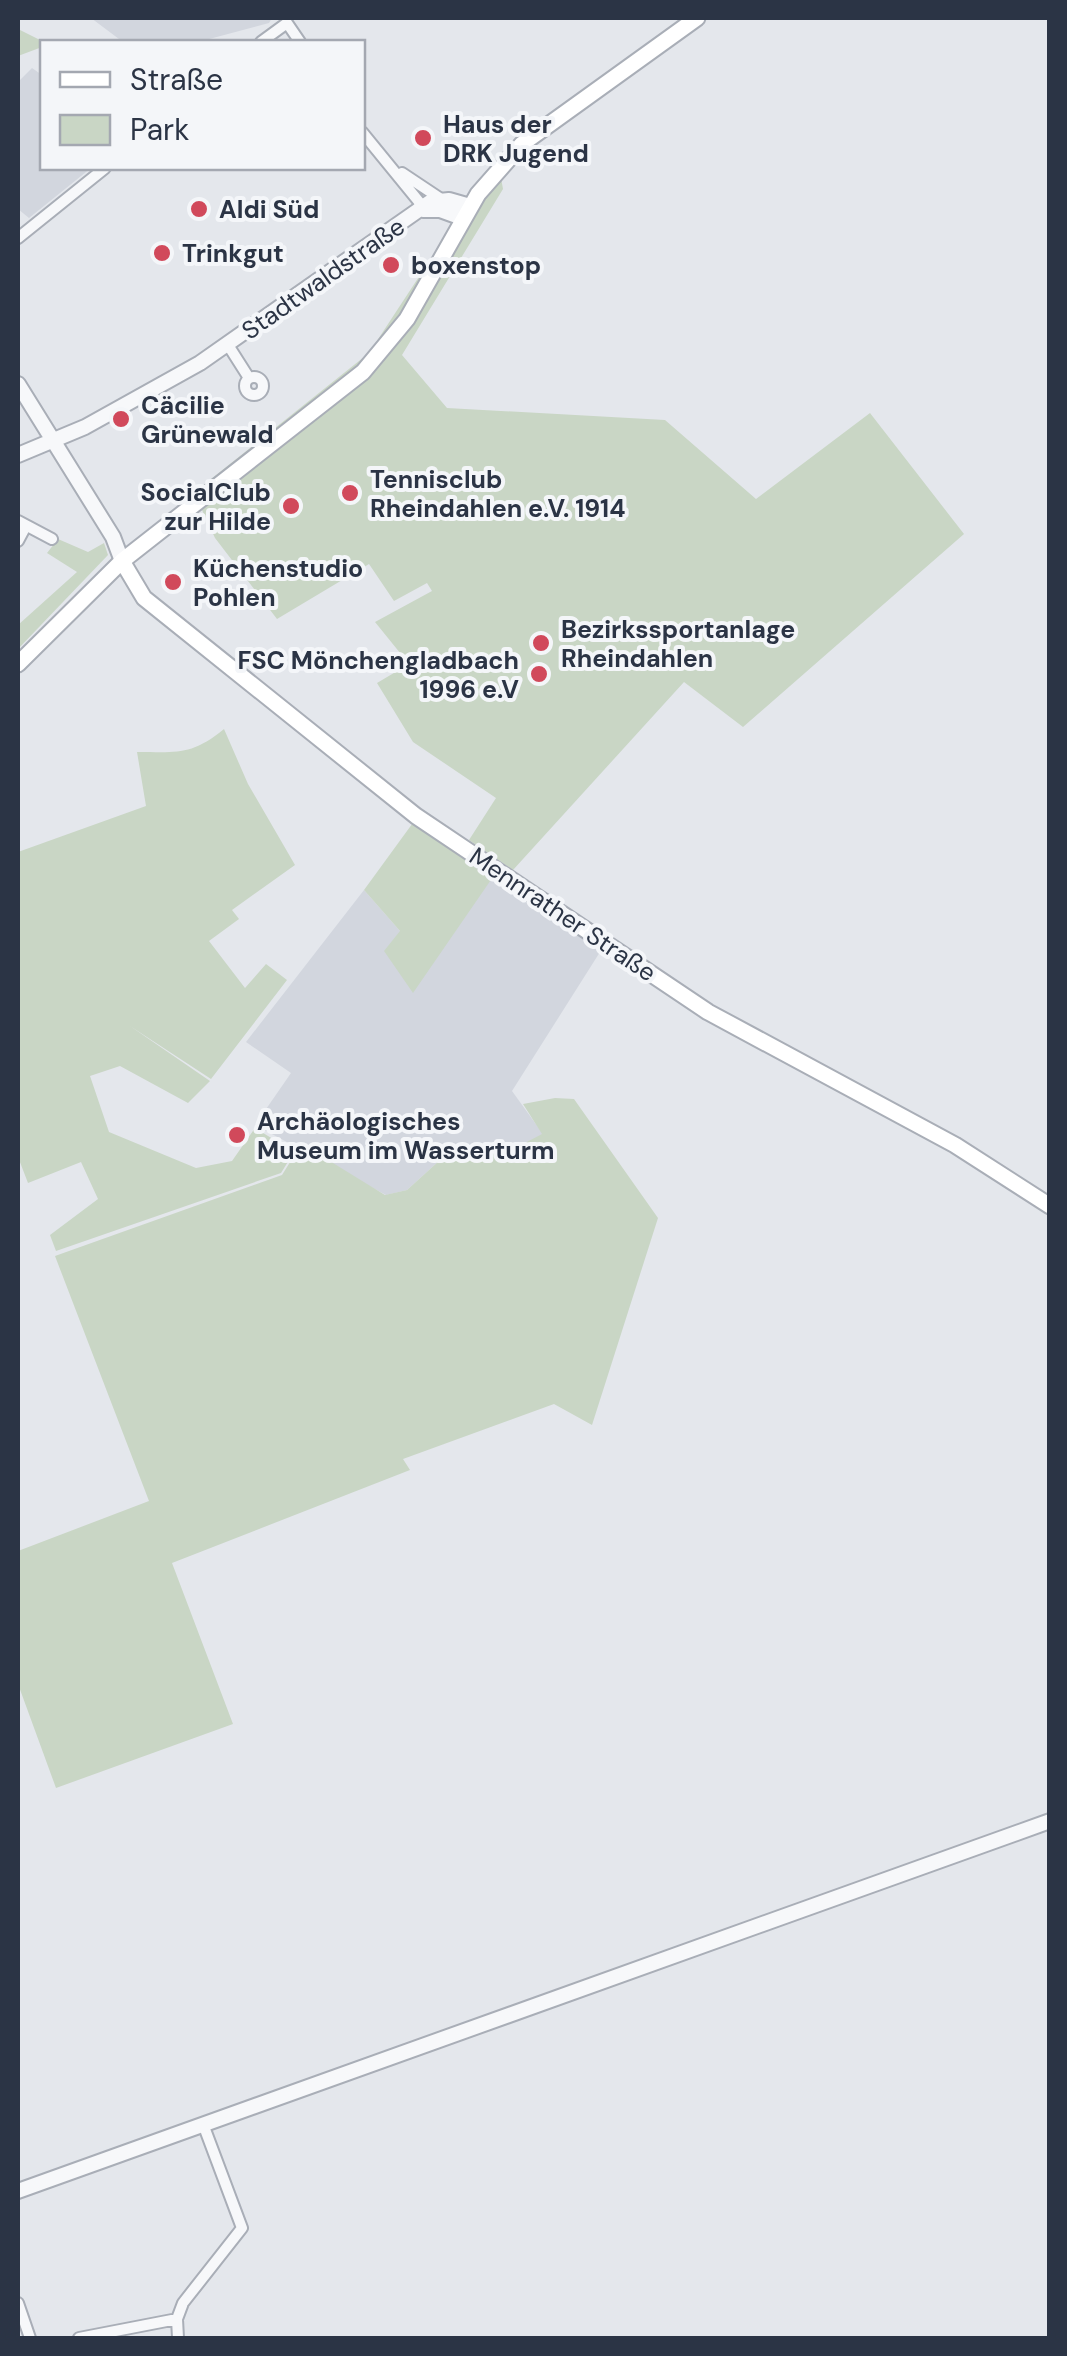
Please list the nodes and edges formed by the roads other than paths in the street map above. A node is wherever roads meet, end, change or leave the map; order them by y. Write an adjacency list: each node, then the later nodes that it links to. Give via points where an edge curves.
1 (697, 18): 9 (main road, via 541,128 502,164)
2 (264, 40): 3 (street, via 287,23)
3 (299, 40)
4 (365, 135): 6 (street)
5 (103, 170): 10 (street)
6 (396, 170): 7 (street); 8 (street, via 420,203)
7 (441, 200): 8 (street, Stadtwaldstraße); 9 (street)
8 (418, 210): 9 (street); 11 (street, Stadtwaldstraße)
9 (466, 212): 19 (main road, via 407,319 363,372)
10 (18, 238)
11 (228, 346): 12 (street, Stadtwaldstraße); 14 (street, Stadtwaldstraße)
12 (249, 378)
13 (18, 384): 14 (street)
14 (50, 441): 15 (street, Stadtwaldstraße); 19 (street)
15 (18, 455)
16 (22, 523): 17 (street); 18 (street)
17 (52, 539)
18 (18, 541)
19 (122, 561): 20 (main road); 21 (main road, Mennrather Straße, via 144,598 416,816 708,1012 955,1144)
20 (18, 664)
21 (1050, 1206)
22 (1050, 1821): 23 (street)
23 (203, 2124): 24 (street); 26 (street, via 242,2228)
24 (18, 2191)
25 (18, 2303): 27 (street)
26 (177, 2319): 28 (street); 29 (street)
27 (30, 2338)
28 (78, 2338)
29 (178, 2338)

